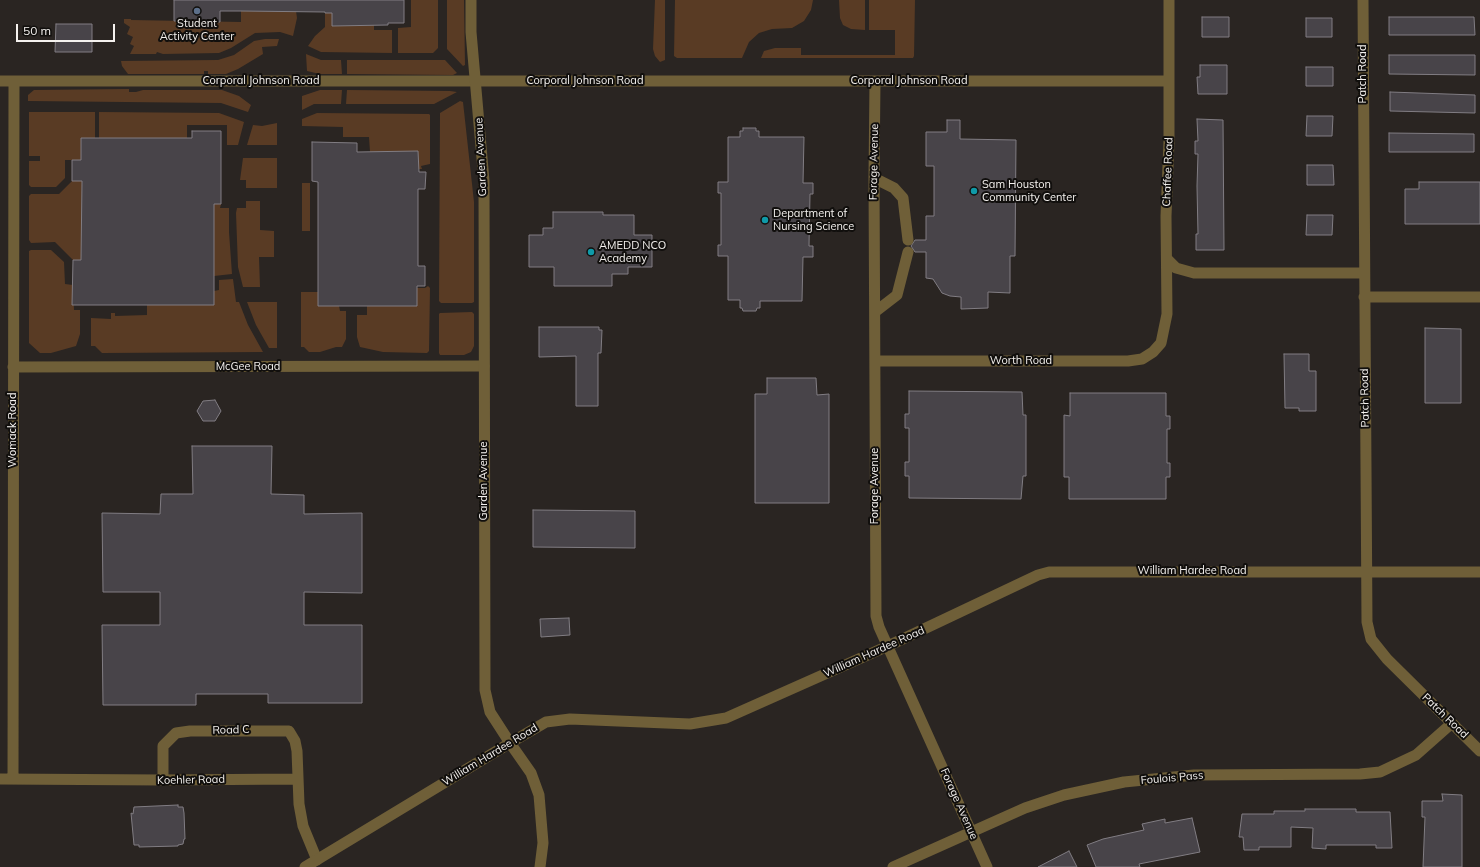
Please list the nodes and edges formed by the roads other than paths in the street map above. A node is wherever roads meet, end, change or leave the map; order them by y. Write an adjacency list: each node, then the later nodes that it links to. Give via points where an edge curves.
1 (471, 0): 6 (street, Garden Avenue)
2 (1169, 0): 8 (street, Chaffee Road)
3 (1363, 0): 11 (street, Patch Road)
4 (0, 81): 5 (street, Corporal Johnson Road)
5 (14, 81): 6 (street, Corporal Johnson Road); 18 (street, Womack Road)
6 (476, 81): 7 (street, Corporal Johnson Road); 17 (street, Garden Avenue, via 484,181)
7 (875, 81): 8 (street, Corporal Johnson Road); 9 (street, Forage Avenue)
8 (1169, 81): 10 (street, Chaffee Road)
9 (874, 178): 14 (street, Forage Avenue); 14 (street, via 894,188 903,198 908,246 897,295)
10 (1167, 259): 11 (street, via 1176,268 1194,273); 15 (street, Chaffee Road, via 1167,314)
11 (1364, 273): 12 (street, Patch Road)
12 (1364, 297): 13 (street); 19 (street, Patch Road)
13 (1480, 297)
14 (875, 312): 16 (street, Forage Avenue)
15 (1161, 343): 16 (street, Worth Road, via 1142,359 1128,361)
16 (875, 361): 21 (street, Forage Avenue, via 876,616)
17 (484, 366): 18 (street, McGee Road); 23 (street, Garden Avenue, via 485,690 490,712)
18 (13, 367): 27 (street, Womack Road)
19 (1367, 571): 20 (street, William Hardee Road); 21 (street, William Hardee Road, via 1049,572); 22 (street, Patch Road, via 1367,622 1371,639 1387,659)
20 (1480, 572)
21 (888, 646): 23 (street, William Hardee Road, via 726,718 690,724 570,719 546,722); 29 (street, Forage Avenue)
22 (1451, 724): 24 (street, Patch Road); 29 (street, Foulois Pass, via 1416,755 1380,772 1194,775 1124,782 1064,795 1025,808)
23 (510, 743): 30 (street, William Hardee Road); 32 (street, Garden Avenue, via 531,773 539,795 543,843)
24 (1480, 751)
25 (297, 778): 28 (street, Koehler Road); 28 (street, Road C, via 295,741 288,731 190,731 176,733 163,746); 30 (street, via 303,826)
26 (0, 779): 27 (street, Koehler Road)
27 (13, 779): 28 (street, Koehler Road)
28 (163, 780)
29 (971, 832): 33 (street, Foulois Pass); 34 (street, Forage Avenue)
30 (317, 860): 31 (street, William Hardee Road)
31 (305, 867)
32 (540, 867)
33 (893, 867)
34 (987, 867)

